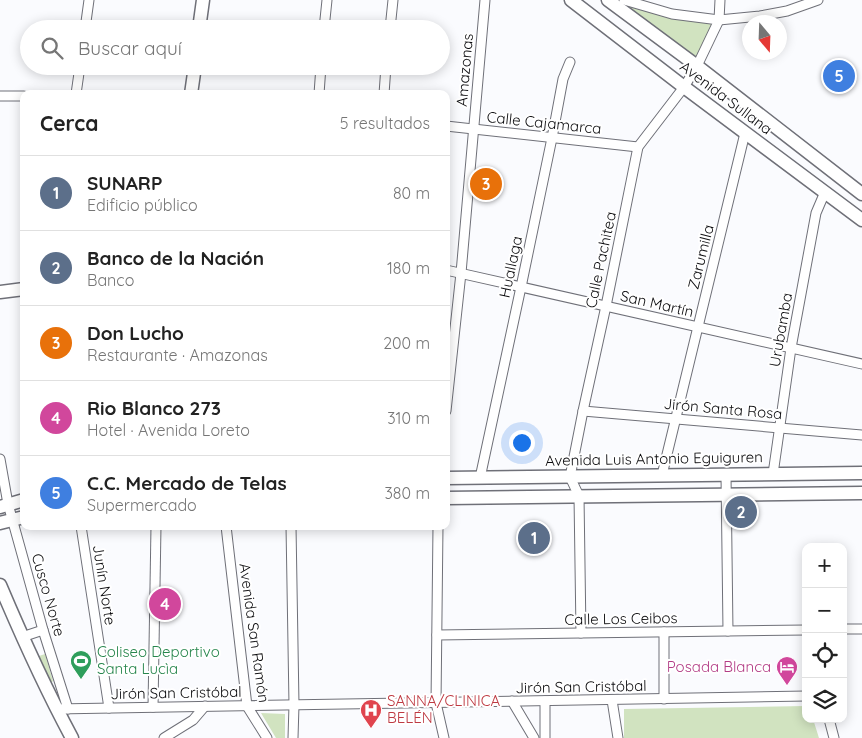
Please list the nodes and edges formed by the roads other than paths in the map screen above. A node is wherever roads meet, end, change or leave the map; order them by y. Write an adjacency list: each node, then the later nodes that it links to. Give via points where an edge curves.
1 (89, 0): 11 (street)
2 (203, 0): 12 (main road)
3 (327, 0): 13 (street)
4 (393, 0): 14 (street)
5 (485, 0): 30 (street, Amazonas)
6 (571, 0): 22 (main road, Avenida Sullana)
7 (608, 0): 17 (main road, Avenida Sullana)
8 (624, 0): 15 (street, via 672,14)
9 (720, 0): 15 (street)
10 (818, 0): 15 (street, via 787,11)
11 (86, 20)
12 (200, 20)
13 (325, 20)
14 (391, 20)
15 (719, 20): 17 (street, Calle Pachitea)
16 (570, 62): 32 (street, Huallaga, via 563,79)
17 (697, 66): 22 (street, Calle Pachitea); 35 (main road, Avenida Sullana)
18 (79, 75): 23 (street)
19 (194, 75): 24 (main road)
20 (320, 75): 25 (street)
21 (385, 75): 26 (street)
22 (684, 87): 31 (main road, Avenida Sullana); 33 (street, Calle Pachitea)
23 (77, 90)
24 (192, 90)
25 (319, 90)
26 (384, 90)
27 (0, 96): 28 (street)
28 (20, 96)
29 (450, 126): 30 (street, Calle Cajamarca)
30 (473, 129): 32 (street, Calle Cajamarca); 38 (street, Amazonas)
31 (745, 133): 34 (main road, Avenida Sullana); 45 (street, Zarumilla)
32 (552, 138): 33 (street, Calle Cajamarca); 39 (street, Huallaga)
33 (638, 146): 44 (street, Calle Pachitea)
34 (825, 192): 36 (main road, Avenida Sullana); 46 (street, Urubamba, via 816,213)
35 (862, 194)
36 (862, 220)
37 (450, 271): 38 (street, San Martín)
38 (461, 273): 39 (street, San Martín); 48 (street, Amazonas)
39 (521, 287): 44 (street, San Martín); 60 (street, Huallaga)
40 (20, 290): 41 (main road)
41 (0, 292)
42 (20, 298): 43 (main road)
43 (0, 300)
44 (606, 306): 45 (street, San Martín); 49 (street, Calle Pachitea)
45 (698, 327): 46 (street, San Martín); 50 (street, Zarumilla)
46 (791, 348): 47 (street, San Martín); 51 (street, Urubamba)
47 (862, 364)
48 (450, 374)
49 (583, 411): 50 (street, Jirón Santa Rosa); 58 (street, Calle Pachitea)
50 (674, 419): 51 (street, Jirón Santa Rosa); 57 (street, Zarumilla)
51 (780, 428): 52 (street, Jirón Santa Rosa); 56 (street, Urubamba)
52 (862, 435)
53 (0, 458): 66 (street, Cusco Norte)
54 (862, 473): 56 (main road, Avenida Luis Antonio Eguiguren)
55 (726, 474): 56 (main road, Avenida Luis Antonio Eguiguren); 57 (main road, Avenida Luis Antonio Eguiguren); 62 (street)
56 (773, 474)
57 (662, 475): 58 (main road, Avenida Luis Antonio Eguiguren)
58 (570, 477): 60 (main road, Avenida Luis Antonio Eguiguren); 63 (street)
59 (450, 478): 60 (main road, Avenida Luis Antonio Eguiguren)
60 (480, 478)
61 (862, 493): 62 (main road)
62 (726, 495): 63 (main road); 77 (street)
63 (579, 496): 64 (main road); 79 (street)
64 (450, 498)
65 (20, 501): 66 (main road)
66 (4, 505): 67 (street, Cusco Norte)
67 (12, 520): 76 (street, Cusco Norte)
68 (82, 530): 93 (street, Junín Norte)
69 (156, 530): 92 (street)
70 (226, 530): 91 (street, Avenida San Ramón)
71 (291, 530): 89 (street)
72 (438, 530): 81 (street)
73 (0, 586): 82 (main road)
74 (847, 629): 75 (street)
75 (862, 629)
76 (43, 630): 82 (street); 94 (street, Cusco Norte)
77 (728, 631): 78 (street, Calle Los Ceibos); 80 (street, Calle Los Ceibos)
78 (664, 632): 79 (street, Calle Los Ceibos); 84 (street)
79 (581, 633): 81 (street, Calle Los Ceibos)
80 (802, 633)
81 (437, 635): 88 (street)
82 (22, 637): 94 (main road)
83 (802, 696): 84 (street, Jirón San Cristóbal)
84 (664, 699): 85 (street, Jirón San Cristóbal)
85 (612, 700): 86 (street, Jirón San Cristóbal); 103 (street)
86 (545, 701): 87 (street, Jirón San Cristóbal); 102 (street)
87 (512, 702): 88 (street, Jirón San Cristóbal); 101 (street)
88 (436, 703): 89 (street, Jirón San Cristóbal); 100 (street)
89 (294, 705): 91 (street, Jirón San Cristóbal); 99 (street)
90 (205, 706): 91 (street, Jirón San Cristóbal); 92 (street, Jirón San Cristóbal); 97 (street, via 193,720)
91 (247, 706): 98 (street, Avenida San Ramón)
92 (153, 707): 93 (street, Jirón San Cristóbal)
93 (109, 708): 94 (street, Jirón San Cristóbal)
94 (62, 709): 96 (main road)
95 (830, 723): 104 (street)
96 (72, 738)
97 (164, 738)
98 (268, 738)
99 (293, 738)
100 (444, 738)
101 (534, 738)
102 (545, 738)
103 (618, 738)
104 (834, 738)

